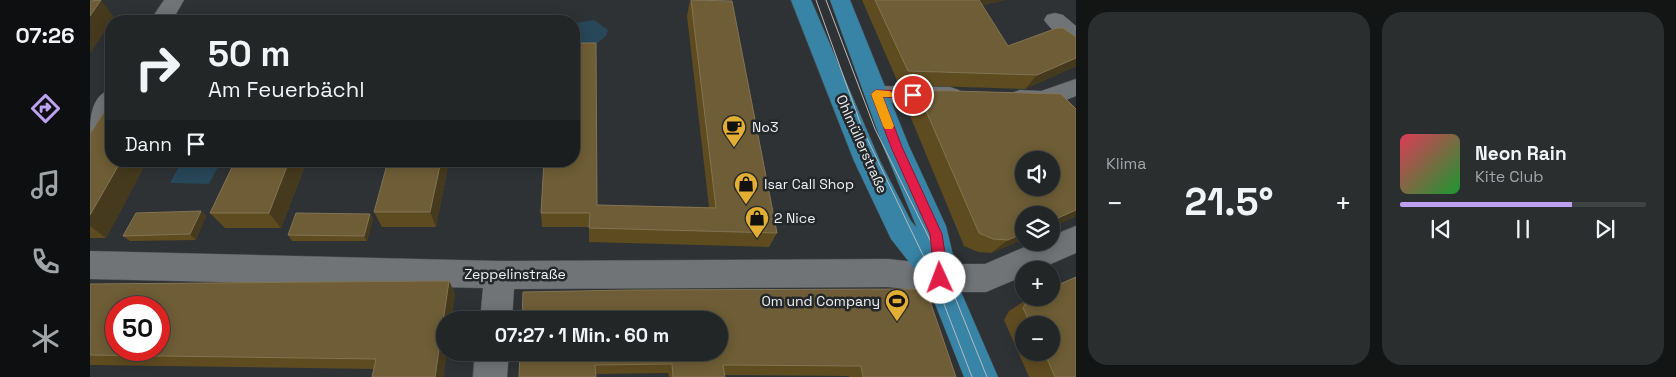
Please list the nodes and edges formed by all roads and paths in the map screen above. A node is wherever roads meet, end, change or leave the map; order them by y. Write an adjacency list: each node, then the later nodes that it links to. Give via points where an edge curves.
1 (174, 0): 4 (street)
2 (801, 0): 14 (main road, Ohlmüllerstraße, via 867,161 897,221)
3 (840, 0): 8 (main road, Ohlmüllerstraße)
4 (165, 15)
5 (1055, 20): 6 (street)
6 (1076, 37)
7 (1076, 87): 8 (street, via 1043,100)
8 (876, 94): 14 (main road, Ohlmüllerstraße, via 936,234)
9 (105, 107): 10 (street)
10 (90, 130)
11 (1076, 239): 14 (street, Zeppelinstraße, via 986,278)
12 (90, 265): 13 (street, Zeppelinstraße)
13 (500, 275): 14 (street, Zeppelinstraße, via 888,273); 15 (street)
14 (940, 278): 18 (main road, Ohlmüllerstraße)
15 (497, 311)
16 (491, 361): 17 (street)
17 (490, 377)
18 (981, 377)

